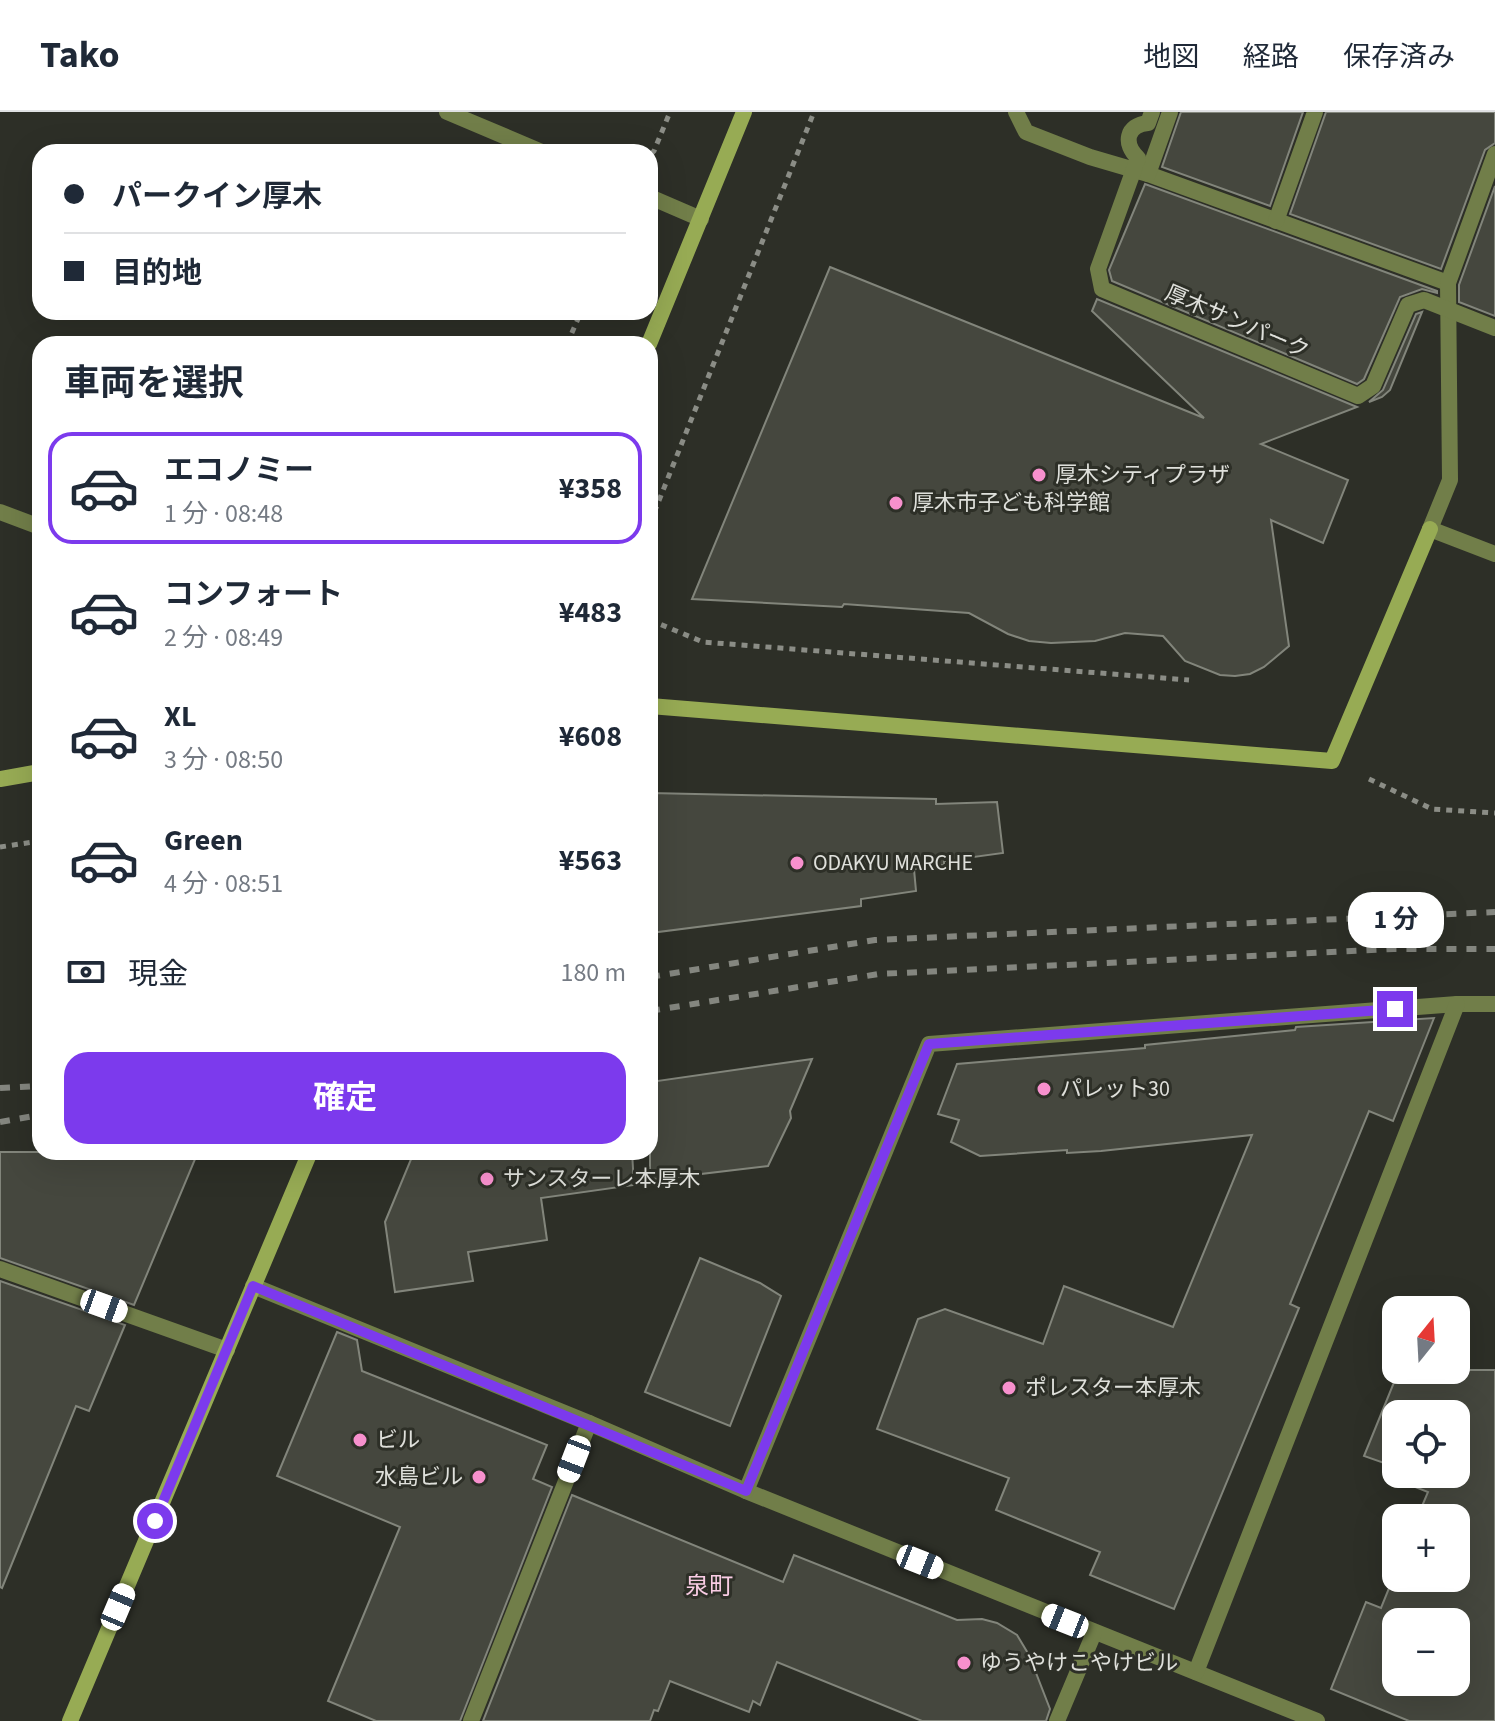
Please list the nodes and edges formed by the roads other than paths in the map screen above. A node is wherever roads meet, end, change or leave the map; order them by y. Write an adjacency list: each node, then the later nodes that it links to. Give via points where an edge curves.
1 (447, 112): 7 (street)
2 (744, 112): 11 (street)
3 (1016, 112): 9 (street, via 1026,132)
4 (1152, 112): 9 (street, 厚木サンパーク, via 1148,123 1131,129 1127,141)
5 (1170, 112): 9 (street)
6 (1315, 112): 12 (street)
7 (523, 144)
8 (1495, 154): 13 (street)
9 (1141, 172): 12 (street); 14 (street, 厚木サンパーク, via 1098,269 1102,289 1358,396 1373,386 1408,305 1424,300)
10 (658, 200): 11 (street)
11 (701, 219): 16 (street)
12 (1276, 221): 13 (street)
13 (1448, 283): 14 (street)
14 (1449, 310): 15 (street, 厚木サンパーク); 19 (street, via 1450,480)
15 (1495, 328)
16 (652, 336)
17 (0, 512): 18 (street)
18 (32, 524)
19 (1430, 529): 20 (street); 21 (street, via 1332,761)
20 (1495, 554)
21 (658, 707)
22 (32, 773): 23 (street)
23 (0, 779)
24 (1457, 1004): 25 (street); 31 (street, via 929,1044); 33 (street)
25 (1495, 1004)
26 (307, 1160): 28 (street)
27 (0, 1269): 29 (street)
28 (253, 1286): 29 (street); 30 (street)
29 (227, 1350): 34 (street)
30 (589, 1423): 31 (street); 35 (street)
31 (746, 1491): 32 (street)
32 (1094, 1633): 33 (street); 36 (street)
33 (1196, 1672): 37 (street)
34 (70, 1721)
35 (471, 1721)
36 (1057, 1721)
37 (1317, 1721)

